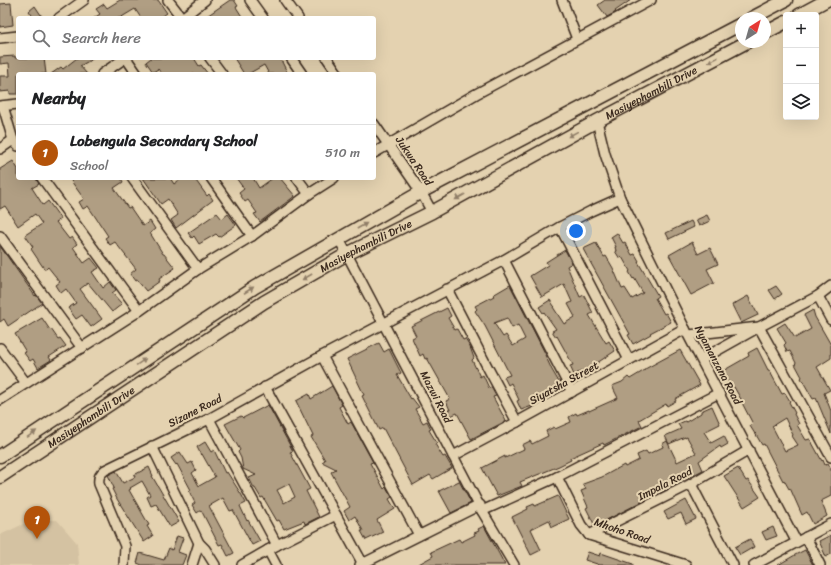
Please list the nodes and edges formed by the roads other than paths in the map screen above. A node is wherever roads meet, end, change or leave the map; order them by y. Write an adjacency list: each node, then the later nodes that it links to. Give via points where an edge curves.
1 (84, 0): 12 (street)
2 (168, 0): 13 (street)
3 (205, 0): 14 (street)
4 (250, 0): 15 (street)
5 (285, 0): 16 (street)
6 (562, 0): 22 (street)
7 (651, 0): 22 (street)
8 (786, 0): 10 (main road)
9 (827, 0): 11 (main road)
10 (763, 12)
11 (805, 12)
12 (62, 16)
13 (180, 16)
14 (185, 16)
15 (261, 16)
16 (297, 16)
17 (783, 24): 19 (main road)
18 (735, 27): 47 (main road, Masiyephambili Drive)
19 (771, 30)
20 (16, 36): 21 (street)
21 (0, 38)
22 (577, 39): 39 (street)
23 (736, 48): 36 (main road, Masiyephambili Drive, one-way to 36)
24 (122, 60): 29 (street)
25 (126, 60): 30 (street)
26 (212, 60): 31 (street)
27 (292, 60): 32 (street)
28 (328, 60): 33 (street)
29 (105, 72)
30 (136, 72)
31 (220, 72)
32 (301, 72)
33 (337, 72)
34 (16, 104): 35 (street)
35 (2, 106): 38 (street)
36 (597, 121): 49 (street, Nyamanzana Road); 50 (main road, Masiyephambili Drive, one-way to 50)
37 (376, 127): 39 (street, Jukwa Road)
38 (16, 143): 40 (street)
39 (389, 144): 41 (street); 47 (street, Jukwa Road)
40 (0, 149)
41 (376, 152)
42 (43, 180): 61 (street)
43 (133, 180): 57 (street)
44 (212, 180): 53 (street)
45 (298, 180): 48 (street)
46 (331, 180): 48 (street)
47 (421, 192): 50 (street, Jukwa Road); 54 (main road, Masiyephambili Drive, one-way to 47)
48 (309, 194): 53 (street)
49 (620, 198): 51 (street, Sizane Road); 65 (street, Nyamanzana Road)
50 (432, 212): 55 (main road, Masiyephambili Drive)
51 (560, 227): 56 (street, Sizane Road); 70 (street)
52 (0, 236): 67 (street)
53 (252, 236): 57 (street)
54 (339, 239): 55 (street, Mazwi Road); 80 (main road, Masiyephambili Drive, one-way to 54, via 254,287)
55 (347, 254): 63 (street, Mazwi Road); 83 (main road, Masiyephambili Drive, one-way to 83, via 264,302)
56 (504, 260): 59 (street, Sizane Road); 73 (street)
57 (198, 269): 61 (street)
58 (831, 286): 60 (street)
59 (447, 289): 63 (street, Sizane Road); 77 (street)
60 (818, 296): 62 (street); 64 (street)
61 (139, 311): 67 (street)
62 (831, 320)
63 (384, 323): 68 (street, Sizane Road); 81 (street, Mazwi Road)
64 (759, 327): 65 (street); 69 (street); 82 (street)
65 (687, 332): 69 (street, Nyamanzana Road); 70 (street, Siyatsha Street)
66 (0, 348): 71 (street)
67 (82, 348): 71 (street)
68 (322, 356): 72 (street, Sizane Road); 89 (street)
69 (702, 359): 74 (street, Nyamanzana Road)
70 (629, 360): 73 (street, Siyatsha Street)
71 (26, 383): 75 (street)
72 (265, 387): 76 (street, Sizane Road); 87 (street)
73 (572, 392): 77 (street, Siyatsha Street)
74 (719, 393): 79 (street, Nyamanzana Road); 84 (street)
75 (0, 400)
76 (209, 419): 78 (street, Sizane Road); 94 (street)
77 (517, 422): 81 (street, Siyatsha Street)
78 (152, 446): 93 (street); 97 (street, Sizane Road, via 105,470 98,478 125,546)
79 (749, 450): 85 (street, Impala Road); 92 (street, Nyamanzana Road)
80 (0, 456)
81 (453, 456): 86 (street, Mazwi Road)
82 (831, 458)
83 (0, 477)
84 (557, 477): 86 (street); 90 (street, Mhoho Road, via 581,525)
85 (691, 484): 90 (street, Impala Road); 104 (street)
86 (481, 508): 89 (street); 102 (street, Mazwi Road)
87 (336, 515): 94 (street); 96 (street)
88 (831, 524): 91 (street)
89 (419, 535): 96 (street)
90 (589, 535): 103 (street, Mhoho Road)
91 (806, 537): 92 (street); 106 (street)
92 (796, 541): 105 (street)
93 (199, 543): 98 (street); 99 (street)
94 (278, 544): 95 (street)
95 (268, 550): 100 (street); 101 (street)
96 (361, 564)
97 (124, 565)
98 (192, 565)
99 (215, 565)
100 (242, 565)
101 (276, 565)
102 (513, 565)
103 (686, 565)
104 (733, 565)
105 (754, 565)
106 (820, 565)

